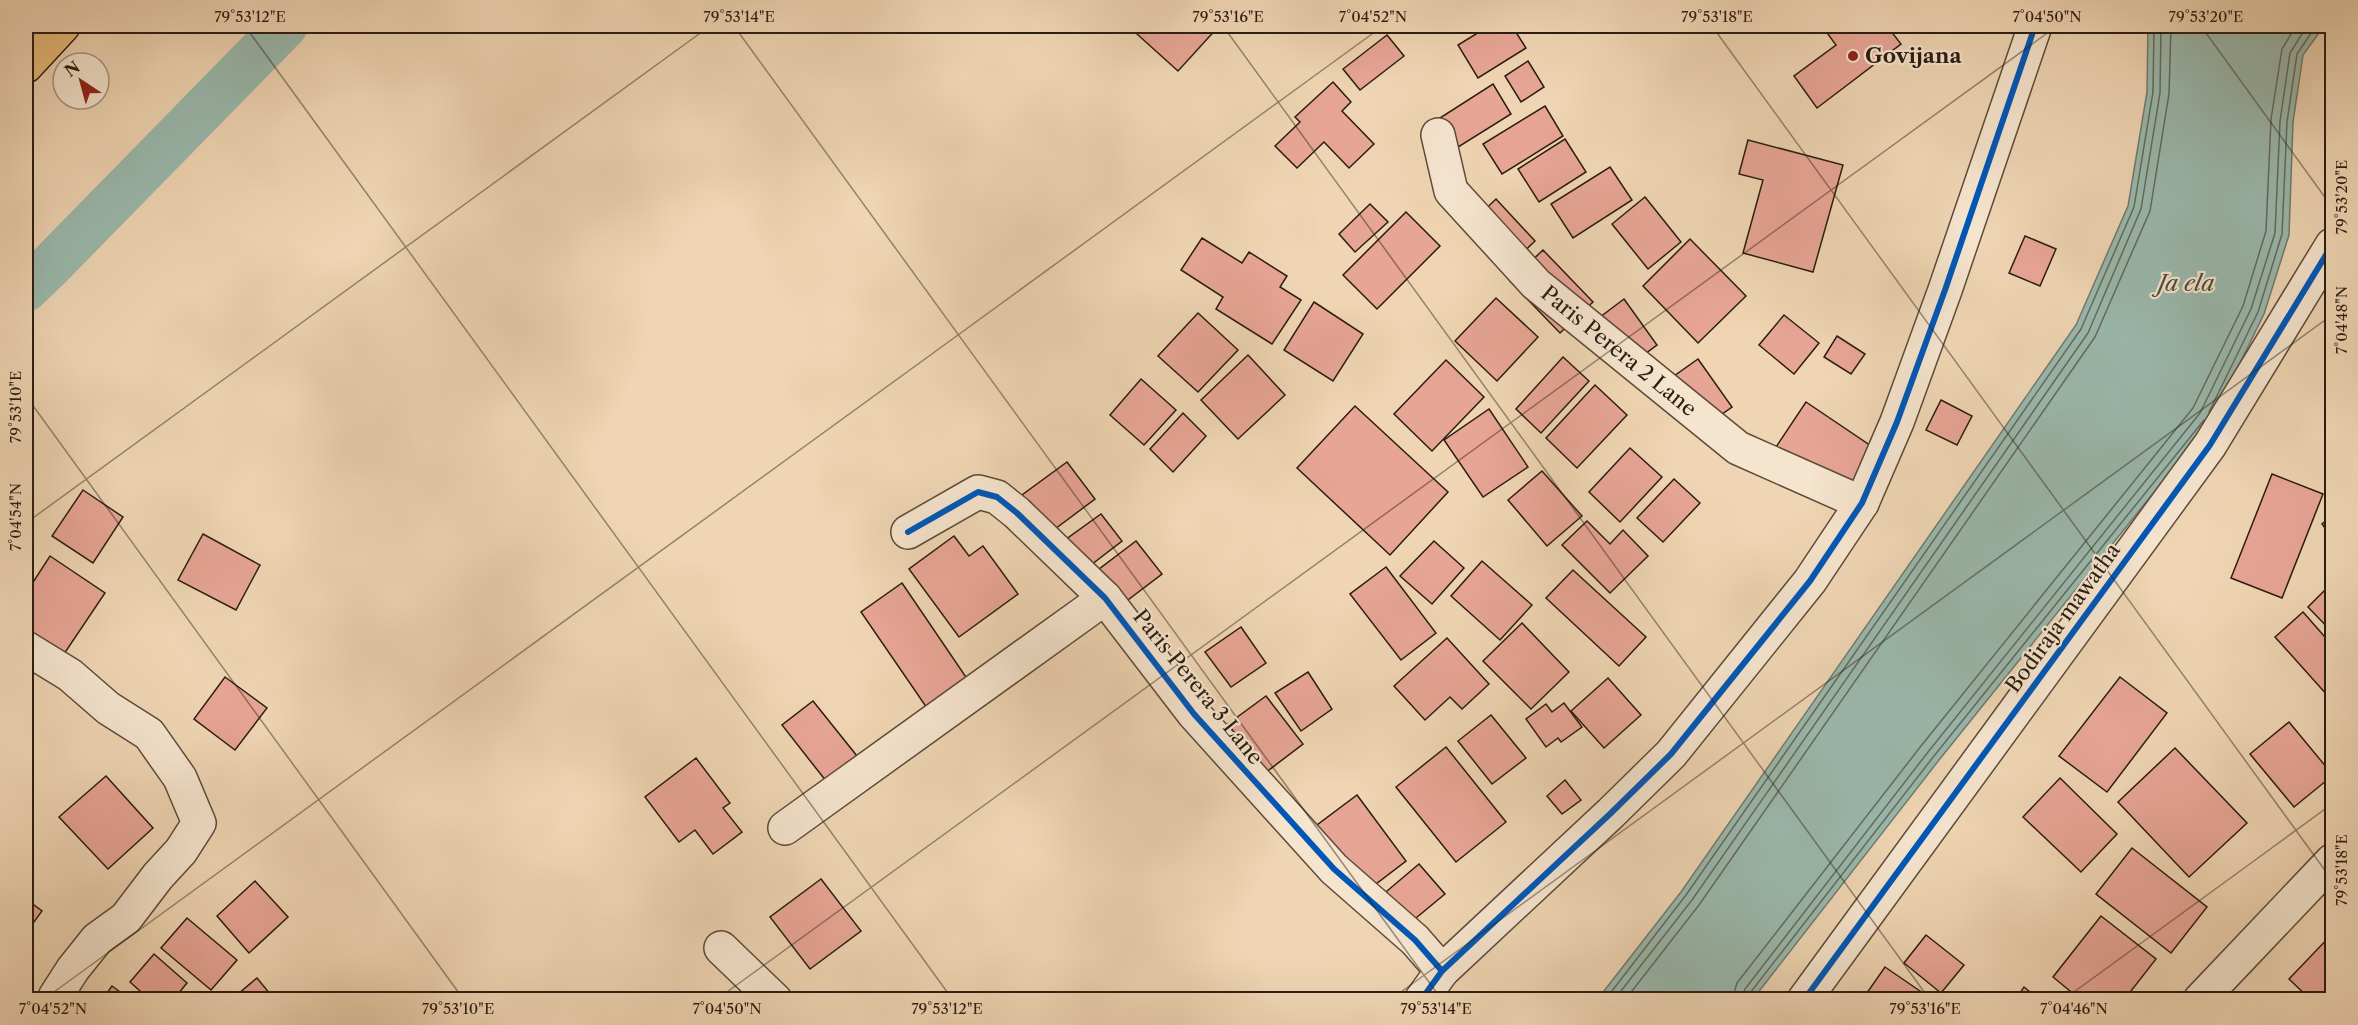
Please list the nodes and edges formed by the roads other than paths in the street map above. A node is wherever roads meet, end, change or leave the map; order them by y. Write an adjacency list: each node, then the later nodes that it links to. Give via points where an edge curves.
1 (63, 26): 3 (main road)
2 (2035, 26): 6 (street, via 1945,290 1897,422)
3 (26, 66)
4 (1438, 135): 6 (street, Paris Perera 2 Lane, via 1451,191 1536,284 1738,448)
5 (2332, 245): 17 (street, Bodiraja mawatha, via 2210,445)
6 (1862, 503): 13 (street, via 1810,581 1671,754)
7 (908, 532): 8 (street, Paris Perera 3 Lane, via 978,492 997,497)
8 (1105, 597): 10 (street); 13 (street, Paris Perera 3 Lane, via 1217,740 1334,869 1415,940)
9 (26, 648): 14 (street, via 70,675 108,708 148,734 180,778 199,823 181,852 126,918 97,939)
10 (785, 828)
11 (2332, 861): 18 (street)
12 (720, 948): 15 (street)
13 (1442, 971): 16 (street)
14 (55, 999)
15 (775, 999)
16 (1421, 999)
17 (1804, 999)
18 (2200, 999)

